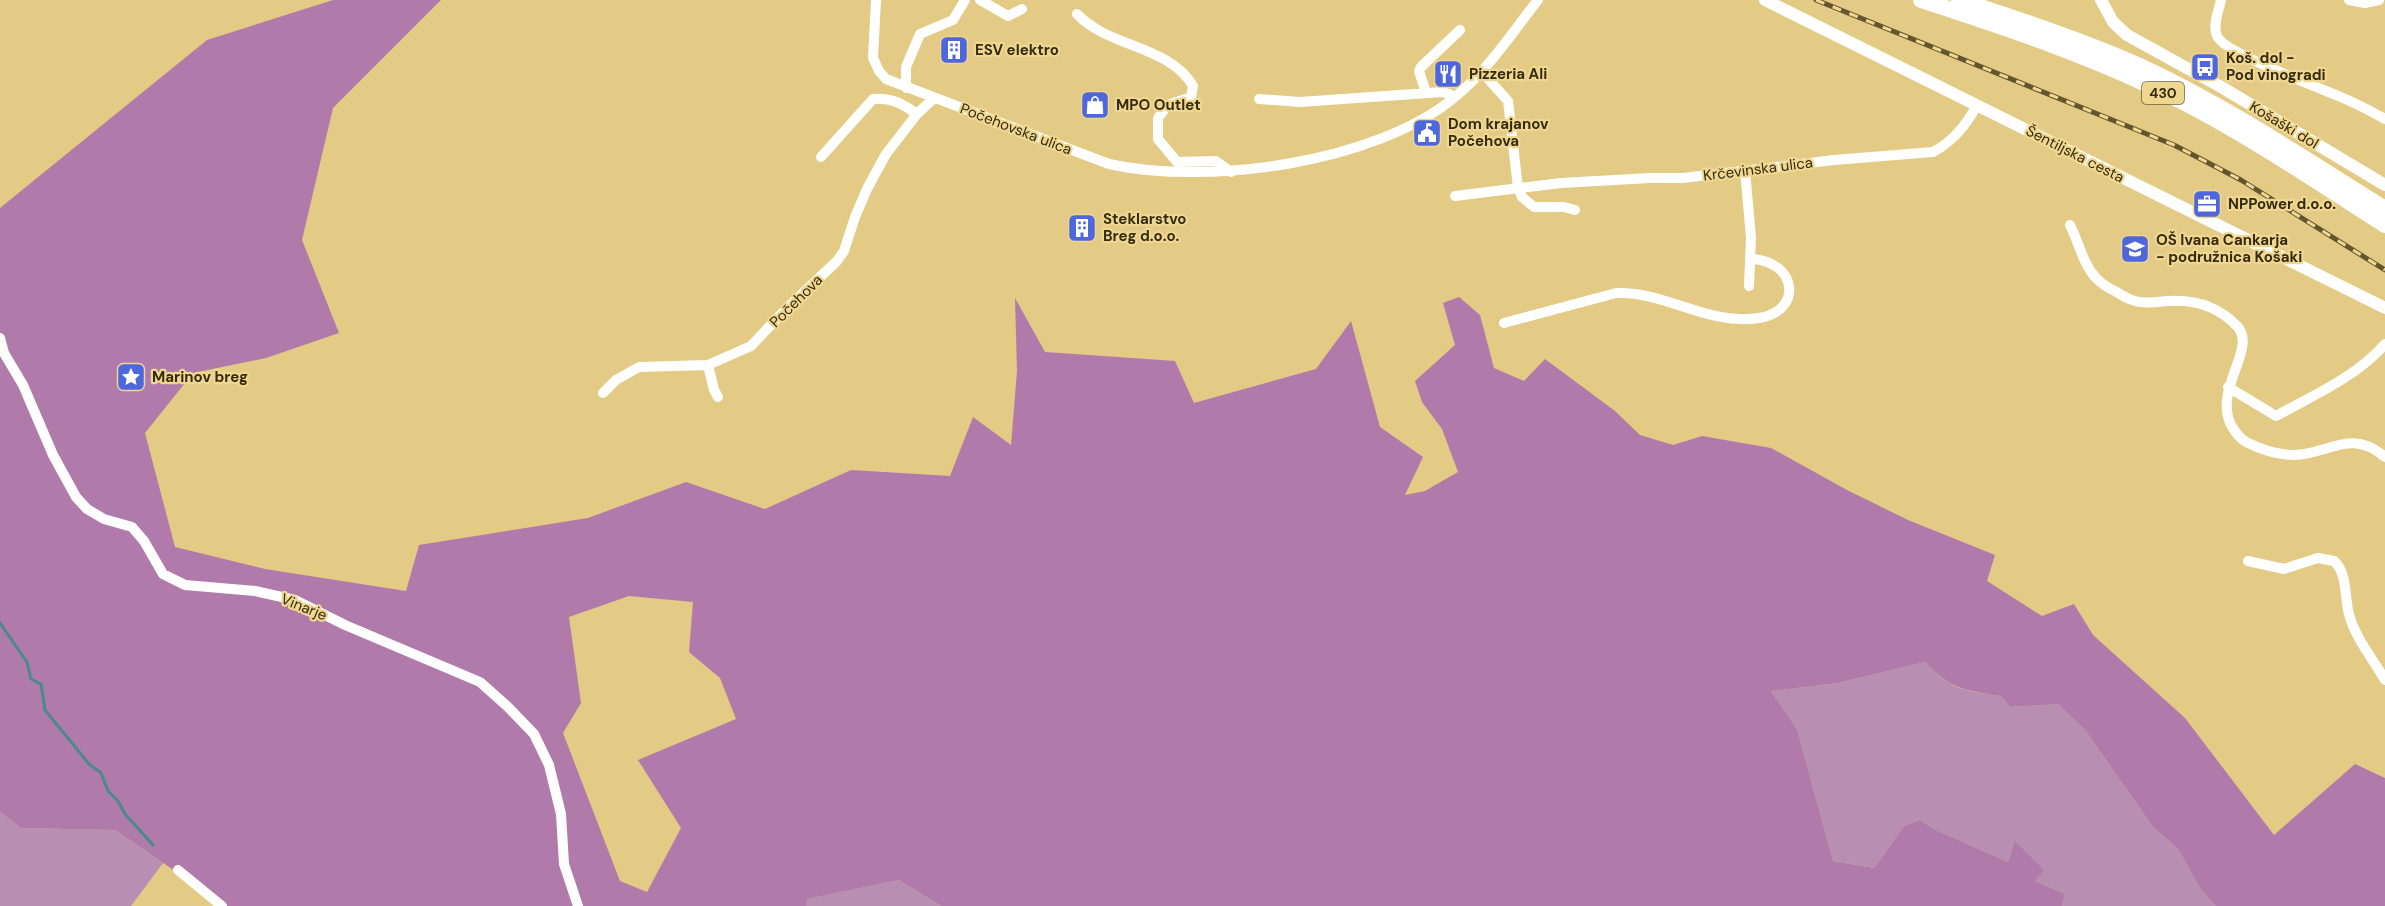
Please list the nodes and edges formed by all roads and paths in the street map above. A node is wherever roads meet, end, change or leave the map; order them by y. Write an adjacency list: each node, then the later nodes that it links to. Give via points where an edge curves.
1 (876, 0): 16 (street, Počehovska ulica, via 873,58 886,79)
2 (965, 0): 16 (street, via 953,20 920,34 906,67)
3 (980, 0): 12 (street, via 1008,16)
4 (1538, 0): 15 (street, Počehovska ulica)
5 (1765, 0): 20 (street, Šentiljska cesta)
6 (1921, 0): 32 (highway, 430, via 2084,58 2183,102)
7 (1959, 0): 29 (highway, 430, via 2140,66 2252,126)
8 (2101, 0): 26 (street, Košaški dol, via 2113,22 2127,35)
9 (2221, 0): 22 (street, via 2215,29 2223,44)
10 (2349, 0): 11 (street)
11 (2379, 0)
12 (1022, 9)
13 (1077, 14): 25 (street, via 1103,34 1176,65 1189,78 1193,86 1191,97 1162,111 1158,139 1177,162 1216,161)
14 (1460, 30): 17 (street, via 1421,67)
15 (1482, 72): 18 (street, Počehovska ulica); 27 (street, via 1508,101)
16 (906, 88): 21 (street, Počehovska ulica)
17 (1426, 93): 18 (street, via 1442,92); 19 (street, via 1300,102)
18 (1454, 98): 25 (street, Počehovska ulica, via 1378,140 1336,154)
19 (1259, 99)
20 (1977, 105): 24 (street, Krčevinska ulica, via 1956,135 1933,152); 35 (street, Šentiljska cesta)
21 (924, 107): 23 (street, via 873,99); 25 (street, Počehovska ulica, via 1137,171); 39 (street, Počehova, via 886,154 837,261 751,346)
22 (2385, 119)
23 (821, 157)
24 (1744, 171): 27 (street, Krčevinska ulica); 33 (street)
25 (1231, 172)
26 (2385, 183)
27 (1518, 188): 28 (street, Krčevinska ulica); 30 (street, via 1534,207)
28 (1455, 196)
29 (2385, 209)
30 (1575, 210)
31 (2070, 225): 40 (street, via 2087,265 2104,286 2137,302 2193,301 2217,309 2240,328 2243,348)
32 (2385, 225)
33 (1750, 259): 34 (street); 36 (street, via 1775,265 1784,272 1789,285 1787,299 1779,310 1761,318 1709,316 1632,292)
34 (1749, 286)
35 (2385, 308)
36 (1504, 323)
37 (0, 338): 48 (street, Vinarje, via 76,498 104,519 132,527 163,574 185,585 255,591 295,600 480,682 508,707 534,734 549,765 561,814 564,864)
38 (2385, 344): 40 (street, via 2350,374 2276,416)
39 (708, 365): 41 (street, Počehova, via 639,367 615,380); 42 (street)
40 (2228, 387): 43 (street, via 2225,410 2235,433 2244,441 2293,455 2354,443)
41 (603, 393)
42 (718, 397)
43 (2385, 457)
44 (2248, 561): 45 (street, via 2283,569 2318,558 2334,561 2343,575 2354,629)
45 (2385, 680)
46 (178, 870): 47 (street)
47 (222, 906)
48 (578, 906)

